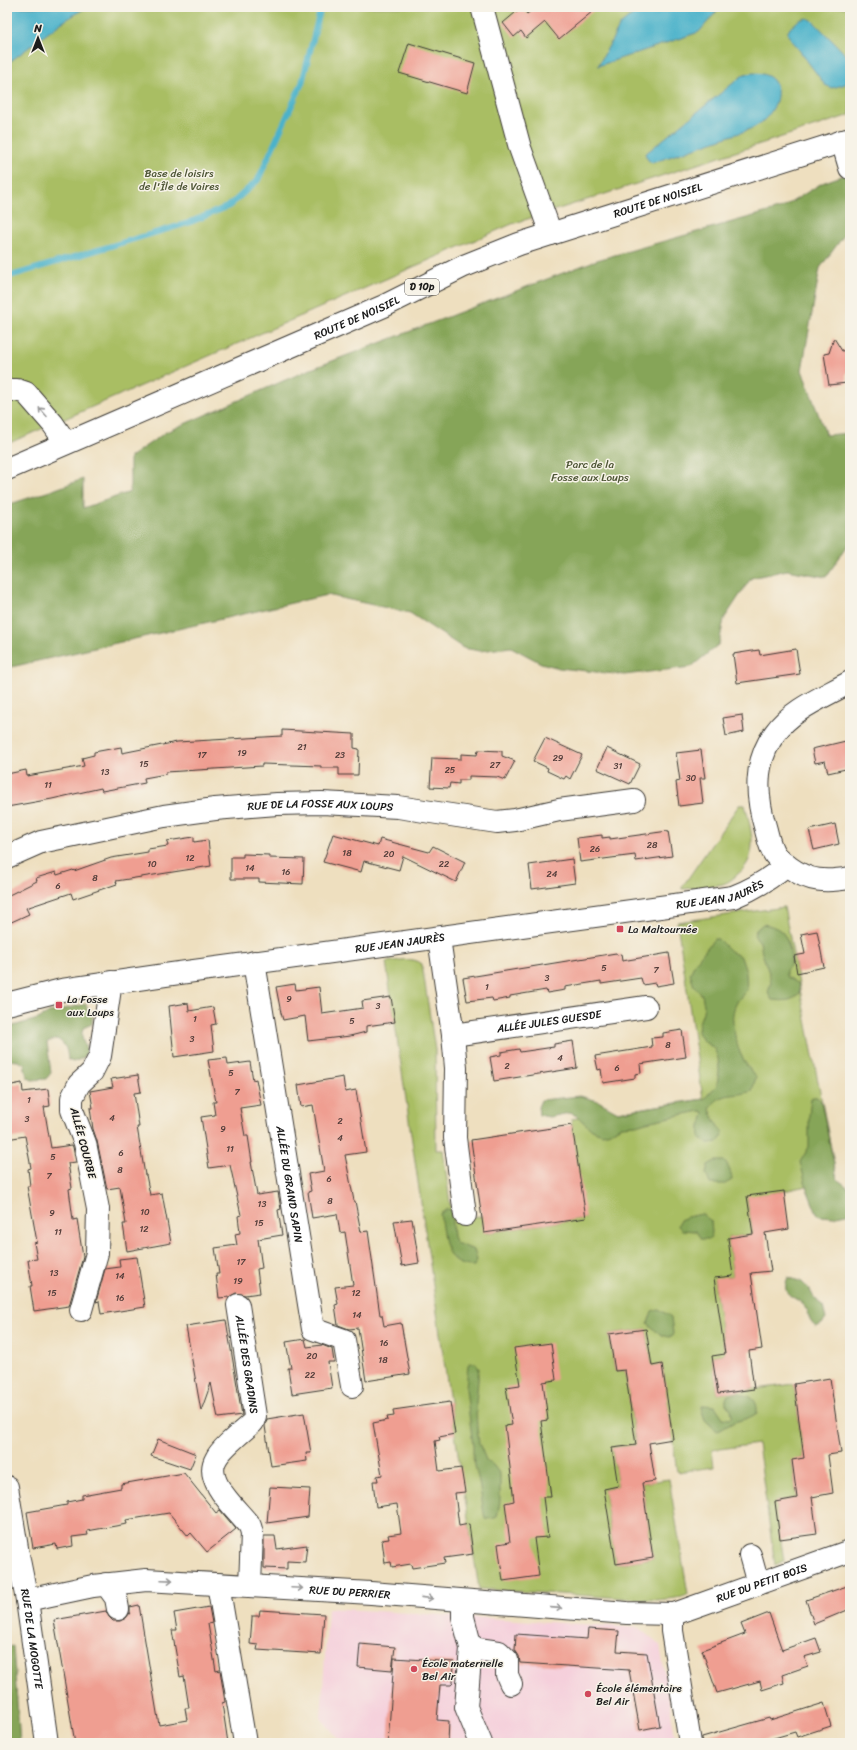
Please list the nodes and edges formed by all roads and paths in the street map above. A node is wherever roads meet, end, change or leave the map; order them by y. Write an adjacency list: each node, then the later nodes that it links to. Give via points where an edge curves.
1 (482, 7): 4 (street, via 520,148)
2 (846, 140): 3 (street); 4 (street, ROUTE DE NOISIEL / D 10p)
3 (850, 168)
4 (551, 234): 6 (street, ROUTE DE NOISIEL / D 10p, via 464,266 384,306)
5 (10, 390): 6 (street, one-way to 5, via 26,393)
6 (66, 443): 7 (street, ROUTE DE NOISIEL / D 10p)
7 (7, 469)
8 (850, 682): 11 (street, via 788,719 775,733 762,758 758,773 759,803 775,856)
9 (634, 800): 10 (street, RUE DE LA FOSSE AUX LOUPS, via 559,810 497,822 398,807 322,803 243,806 164,816 99,829 41,842)
10 (8, 855)
11 (786, 865): 12 (street, via 814,880); 13 (street, RUE JEAN JAURÈS, via 770,880 733,897)
12 (850, 878)
13 (439, 938): 14 (street, RUE JEAN JAURÈS); 18 (street)
14 (254, 962): 15 (street, RUE JEAN JAURÈS); 22 (street, ALLÉE DU GRAND SAPIN, via 314,1329 344,1340)
15 (111, 982): 16 (street, RUE JEAN JAURÈS, via 62,990); 21 (street, ALLÉE COURBE, via 100,1056 92,1072 79,1084 72,1098 72,1110 85,1143 98,1209 97,1253)
16 (7, 1004)
17 (646, 1007): 18 (street, ALLÉE JULES GUESDE)
18 (453, 1035): 19 (street, via 456,1068 454,1138)
19 (465, 1215)
20 (238, 1305): 29 (street, ALLÉE DES GRADINS, via 255,1416 253,1422 216,1458 213,1472 218,1488 250,1526)
21 (81, 1310)
22 (352, 1386)
23 (7, 1487): 30 (street, RUE DE LA MOGOTTE)
24 (850, 1552): 28 (street, RUE DU PETIT BOIS)
25 (750, 1555): 28 (street)
26 (106, 1584): 27 (street, RUE DU PERRIER, one-way to 27, via 146,1580); 30 (street, RUE DU PERRIER); 32 (street, via 116,1598)
27 (218, 1584): 29 (street, RUE DU PERRIER); 37 (street)
28 (758, 1584): 33 (street, RUE DU PETIT BOIS)
29 (250, 1586): 31 (street, RUE DU PERRIER, one-way to 31)
30 (28, 1600): 36 (street, RUE DE LA MOGOTTE)
31 (463, 1601): 33 (street, RUE DU PERRIER, one-way to 33); 34 (street, via 462,1617)
32 (118, 1609)
33 (674, 1614): 39 (street, via 672,1631)
34 (471, 1648): 35 (street, via 499,1652 507,1660 507,1675); 38 (street, via 466,1707)
35 (511, 1684)
36 (47, 1743)
37 (245, 1743)
38 (481, 1743)
39 (690, 1743)

